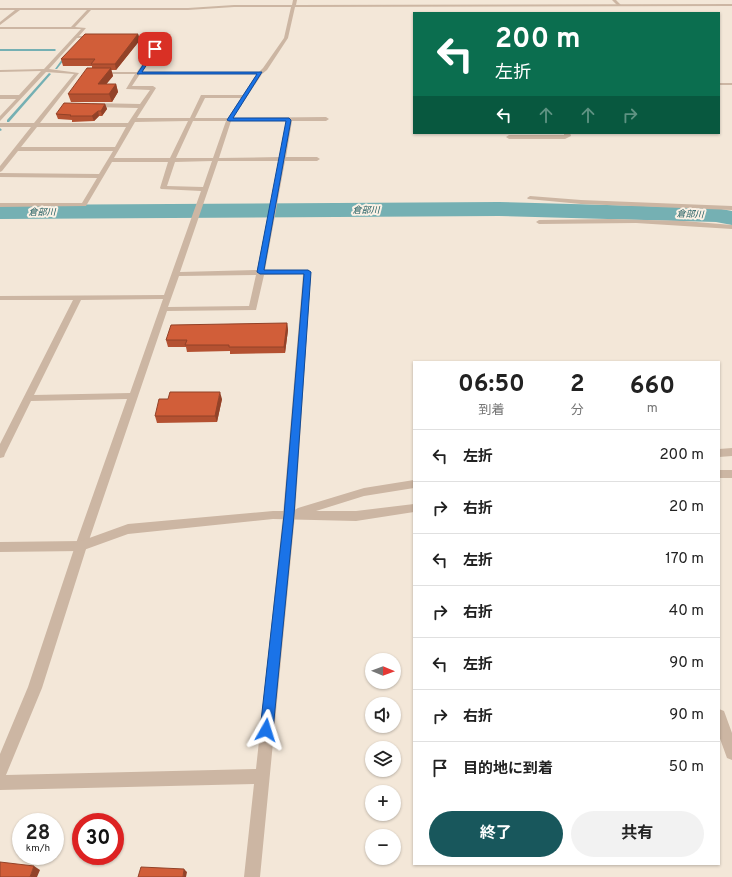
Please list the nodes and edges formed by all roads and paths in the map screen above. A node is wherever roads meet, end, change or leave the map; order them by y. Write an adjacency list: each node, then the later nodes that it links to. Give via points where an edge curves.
1 (296, 0): 10 (street)
2 (444, 0): 11 (street)
3 (614, 0): 8 (street)
4 (97, 4): 16 (street)
5 (145, 4): 17 (street)
6 (30, 5): 14 (street)
7 (70, 5): 15 (street)
8 (618, 5): 9 (street); 11 (street)
9 (732, 5)
10 (294, 6): 11 (street); 17 (street); 30 (street, via 286,38)
11 (445, 6)
12 (0, 9): 13 (street)
13 (19, 9): 14 (street); 18 (street)
14 (25, 9): 15 (street)
15 (65, 9): 16 (street)
16 (91, 9): 17 (street); 20 (street)
17 (141, 9)
18 (0, 24)
19 (0, 28): 20 (street)
20 (72, 28): 21 (street, via 84,28)
21 (75, 37): 22 (street); 24 (street)
22 (104, 37)
23 (119, 37): 29 (street, via 164,36)
24 (43, 70): 25 (street); 26 (street); 34 (street)
25 (0, 71)
26 (77, 73): 27 (street); 36 (street)
27 (85, 73)
28 (92, 73): 29 (street)
29 (139, 73): 30 (street); 39 (street, via 128,88 153,88)
30 (260, 73): 35 (street)
31 (720, 84): 32 (street)
32 (732, 84)
33 (0, 97): 34 (street)
34 (20, 97): 40 (street)
35 (244, 97): 42 (street, via 203,96); 43 (street)
36 (53, 105): 37 (street); 47 (street)
37 (60, 105)
38 (90, 106): 39 (street)
39 (141, 106): 45 (street)
40 (0, 119)
41 (326, 119): 44 (street)
42 (192, 120): 43 (street); 45 (street); 56 (street)
43 (229, 120): 44 (street); 52 (street)
44 (289, 120): 53 (street)
45 (131, 122): 47 (street); 51 (street)
46 (0, 125): 47 (street)
47 (36, 125): 50 (street)
48 (567, 134): 49 (street, via 565,137)
49 (509, 137)
50 (17, 149): 51 (street); 57 (street)
51 (117, 149): 55 (street)
52 (214, 159): 53 (street); 56 (street); 60 (street)
53 (282, 159): 54 (street); 66 (street)
54 (317, 159)
55 (111, 160): 56 (street); 59 (street)
56 (172, 160): 60 (street, via 163,188)
57 (0, 170)
58 (0, 175): 59 (street)
59 (102, 176): 62 (street, via 84,205)
60 (204, 189): 67 (street)
61 (530, 198): 63 (street)
62 (0, 206)
63 (732, 208)
64 (539, 222): 65 (street, via 602,221)
65 (732, 227)
66 (260, 272): 67 (street); 71 (street, via 253,308); 81 (street, via 308,272)
67 (175, 274): 68 (street)
68 (168, 296): 69 (street); 71 (street)
69 (78, 297): 70 (street); 73 (street)
70 (0, 298)
71 (164, 309): 72 (street)
72 (133, 396): 73 (street); 82 (street)
73 (28, 398): 76 (street)
74 (732, 452): 75 (street)
75 (720, 453)
76 (0, 454)
77 (720, 474): 78 (street)
78 (732, 474)
79 (413, 484): 81 (street, via 364,492)
80 (413, 508): 81 (street, via 356,516)
81 (289, 515): 82 (street, via 128,529); 87 (street)
82 (81, 546): 83 (street); 86 (street, via 35,688)
83 (0, 547)
84 (720, 719): 85 (street)
85 (732, 754)
86 (0, 772)
87 (262, 776): 88 (street); 89 (street)
88 (0, 783)
89 (252, 877)

